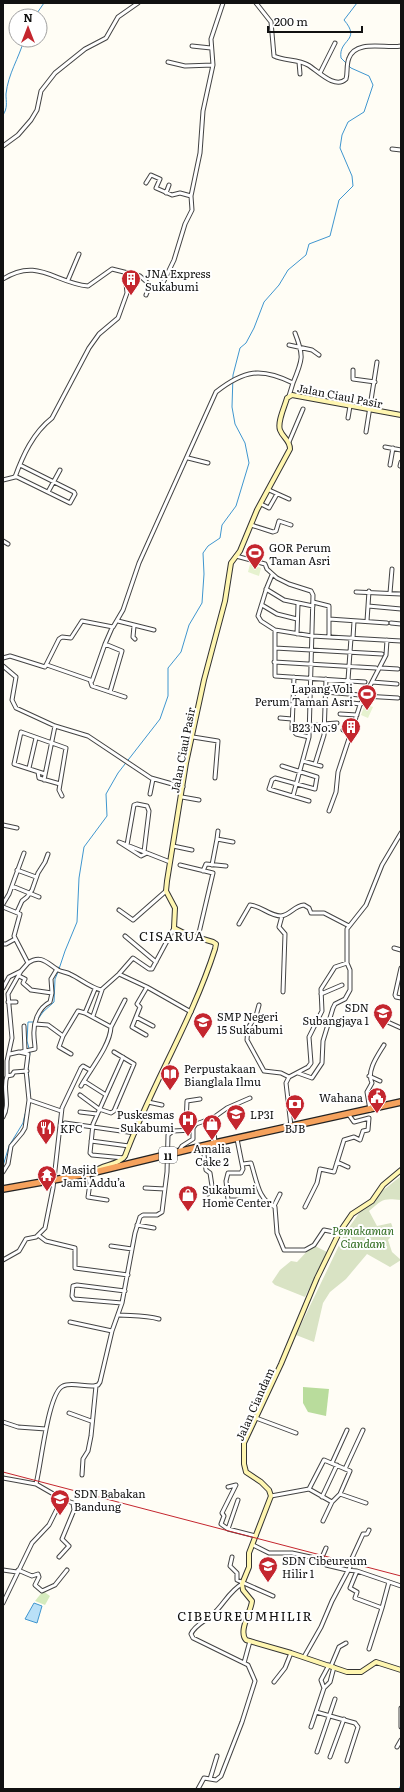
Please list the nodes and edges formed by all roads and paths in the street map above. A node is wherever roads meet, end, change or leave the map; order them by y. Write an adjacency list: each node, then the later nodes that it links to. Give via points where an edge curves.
1 (138, 3): 13 (street, via 118,17 106,38 79,53 55,73 41,91 37,110 31,120 18,135)
2 (223, 3): 7 (street, via 212,34)
3 (256, 3): 9 (street, via 271,22 274,56)
4 (336, 43): 11 (street)
5 (192, 46): 7 (street)
6 (401, 46): 11 (street, via 363,46 356,49 349,58 347,77 343,82 332,81)
7 (211, 48): 10 (street)
8 (168, 62): 10 (street, via 185,66)
9 (299, 62): 11 (street); 12 (street)
10 (213, 65): 19 (street, via 203,111 200,158)
11 (320, 73)
12 (300, 74)
13 (3, 146)
14 (392, 149): 15 (street)
15 (401, 150)
16 (146, 183): 18 (street, via 151,175 159,178 156,188)
17 (169, 185): 18 (street)
18 (166, 193): 19 (street)
19 (191, 196): 24 (street, via 191,213 174,260 163,283 158,287)
20 (79, 254): 23 (street)
21 (125, 273): 23 (street, via 109,270 90,285); 24 (street, via 140,276); 48 (street, via 127,293 118,318 99,334 89,348 52,418 24,453)
22 (3, 279): 23 (street, via 15,272 33,270)
23 (68, 280)
24 (150, 285): 25 (street)
25 (146, 295)
26 (295, 333): 28 (street)
27 (289, 345): 28 (street)
28 (302, 348): 29 (street); 33 (street, via 301,361)
29 (319, 355)
30 (377, 362): 32 (street)
31 (353, 370): 32 (street, via 353,379)
32 (375, 382): 37 (street)
33 (293, 383): 34 (street); 45 (street, via 257,371 240,377 221,389 214,396)
34 (289, 396): 35 (street, Jalan Ciaul Pasir); 41 (street, Jalan Ciaul Pasir, via 279,425)
35 (350, 406): 37 (street, Jalan Ciaul Pasir); 39 (street)
36 (303, 409): 41 (street)
37 (369, 410): 38 (street, Jalan Ciaul Pasir); 40 (street)
38 (401, 416)
39 (348, 418)
40 (366, 432)
41 (289, 442): 55 (street, Jalan Ciaul Pasir, via 288,454)
42 (385, 447): 43 (street)
43 (393, 448): 44 (street); 49 (street)
44 (401, 450)
45 (188, 458): 47 (street); 79 (street, via 146,548)
46 (401, 462): 50 (street)
47 (208, 463)
48 (20, 465): 52 (street); 54 (street)
49 (390, 465)
50 (400, 466)
51 (60, 470): 54 (street)
52 (15, 476): 53 (street); 56 (street)
53 (3, 480)
54 (54, 482): 56 (street); 56 (street, via 75,493 72,502 69,503)
55 (268, 490): 57 (street); 59 (street, Jalan Ciaul Pasir)
56 (48, 492)
57 (277, 494): 58 (street); 59 (street, via 269,508)
58 (289, 499)
59 (261, 504): 60 (street, Jalan Ciaul Pasir)
60 (251, 525): 61 (street, via 273,532 280,521); 64 (street, Jalan Ciaul Pasir)
61 (292, 525)
62 (3, 541): 63 (street)
63 (8, 544)
64 (236, 556): 66 (street, via 265,564); 139 (street, Jalan Ciaul Pasir, via 228,573 225,601 204,680)
65 (392, 569): 70 (street)
66 (272, 575): 67 (street); 73 (street, via 311,591)
67 (266, 589): 72 (street, via 284,600); 74 (street)
68 (369, 591): 69 (street); 70 (street); 75 (street)
69 (356, 592)
70 (390, 593): 71 (street)
71 (401, 594)
72 (298, 604): 73 (street); 77 (street)
73 (313, 604): 78 (street, via 329,606); 90 (street)
74 (262, 605): 77 (street, via 277,614); 88 (street, via 259,618)
75 (368, 606): 76 (street); 81 (street)
76 (401, 609)
77 (296, 619): 89 (street)
78 (329, 619): 80 (street); 91 (street)
79 (118, 621): 85 (street); 86 (street)
80 (354, 621): 81 (street); 92 (street)
81 (367, 622): 82 (street)
82 (387, 623)
83 (391, 623): 84 (street)
84 (401, 624)
85 (134, 626): 87 (street); 93 (street)
86 (112, 628): 96 (street); 104 (street, via 82,622 70,639 59,639)
87 (154, 630)
88 (275, 630): 89 (street); 97 (street)
89 (297, 634): 90 (street)
90 (312, 636): 91 (street); 98 (street)
91 (329, 637): 92 (street)
92 (352, 638): 94 (street); 99 (street)
93 (135, 639)
94 (387, 640): 95 (street); 108 (street, via 386,655)
95 (401, 641)
96 (105, 644): 113 (street); 118 (street, via 122,651)
97 (275, 648): 98 (street); 102 (street)
98 (312, 650): 99 (street); 103 (street)
99 (350, 653): 100 (street); 106 (street)
100 (382, 654)
101 (3, 658): 104 (street, via 10,656 44,667)
102 (274, 662): 103 (street); 110 (street, via 275,676)
103 (311, 664): 106 (street); 111 (street)
104 (47, 665): 113 (street)
105 (3, 666): 136 (street, via 16,677 12,700 14,705)
106 (349, 666): 107 (street); 114 (street)
107 (376, 668)
108 (381, 668): 109 (street); 116 (street)
109 (398, 669)
110 (294, 677): 111 (street); 128 (street)
111 (311, 678): 112 (street); 135 (street)
112 (326, 679): 114 (street); 119 (street)
113 (92, 681): 118 (street, via 92,686)
114 (348, 681): 115 (street); 120 (street)
115 (366, 682)
116 (372, 682): 117 (street); 122 (street)
117 (398, 684)
118 (110, 692): 123 (street)
119 (325, 692): 120 (street); 134 (street)
120 (347, 694): 121 (street)
121 (360, 695)
122 (364, 696): 124 (street); 127 (street)
123 (125, 697)
124 (398, 698)
125 (342, 702): 127 (street)
126 (281, 704): 128 (street)
127 (361, 704): 130 (street)
128 (293, 705): 132 (street)
129 (340, 714): 130 (street)
130 (357, 715): 138 (street)
131 (280, 718): 132 (street)
132 (292, 719): 140 (street, via 293,731)
133 (337, 722): 134 (street)
134 (324, 723): 135 (street); 144 (street, via 323,741)
135 (310, 725): 140 (street)
136 (55, 726): 142 (street); 152 (street, via 88,736)
137 (343, 730): 138 (street)
138 (352, 731): 163 (street, via 338,772 336,792)
139 (193, 737): 151 (street, via 218,741); 156 (street, Jalan Ciaul Pasir)
140 (309, 737): 143 (street)
141 (36, 738): 142 (street); 147 (street); 147 (street, via 23,732 19,735 13,763)
142 (52, 744): 150 (street); 154 (street, via 67,750)
143 (303, 761): 144 (street); 149 (street)
144 (315, 764): 146 (street)
145 (282, 766): 149 (street)
146 (321, 766)
147 (29, 768): 148 (street)
148 (38, 772): 150 (street); 153 (street, via 38,778)
149 (300, 773): 155 (street); 155 (street, via 318,778 316,787 313,790)
150 (45, 774): 153 (street)
151 (215, 778)
152 (153, 779): 156 (street); 157 (street)
153 (44, 780): 154 (street)
154 (60, 784): 158 (street)
155 (297, 784): 159 (street); 159 (street, via 275,778 270,784 271,790)
156 (183, 787): 160 (street, Jalan Ciaul Pasir)
157 (150, 794)
158 (62, 796)
159 (293, 796): 162 (street)
160 (182, 797): 161 (street); 171 (street, Jalan Ciaul Pasir)
161 (199, 800)
162 (309, 801)
163 (329, 811)
164 (3, 825): 165 (street)
165 (17, 828)
166 (218, 831): 168 (street)
167 (400, 836): 193 (street, via 380,870 366,905)
168 (216, 840): 169 (street); 178 (street)
169 (233, 842)
170 (127, 845): 174 (street); 174 (street, via 119,842 141,856); 174 (street, via 134,805 147,806 149,810)
171 (173, 846): 172 (street); 176 (street, Jalan Ciaul Pasir)
172 (192, 850)
173 (24, 853): 180 (street)
174 (145, 853): 176 (street)
175 (48, 854): 182 (street)
176 (170, 862): 184 (street, Jalan Ciaul Pasir)
177 (180, 865): 181 (street)
178 (212, 865): 179 (street); 181 (street, via 205,864)
179 (226, 866)
180 (17, 870): 182 (street); 183 (street)
181 (203, 871): 196 (street, via 213,874)
182 (36, 878): 185 (street)
183 (12, 886): 185 (street); 187 (street)
184 (166, 892): 189 (street, via 133,920); 194 (street, via 175,908)
185 (30, 893): 186 (street); 190 (street, via 22,900)
186 (38, 897)
187 (3, 904)
188 (3, 907): 190 (street)
189 (119, 910)
190 (17, 912): 197 (street, via 21,916 14,934)
191 (282, 916): 192 (street, via 269,914 259,907 250,905); 193 (street, via 297,906 304,905 308,906 311,913 324,913); 214 (street, via 279,927 285,934)
192 (239, 924)
193 (349, 926): 203 (street, via 346,932)
194 (174, 928): 196 (street); 201 (street)
195 (125, 936): 201 (street)
196 (198, 938): 222 (street, via 213,942 216,947)
197 (15, 939): 198 (street); 202 (street)
198 (3, 944)
199 (394, 948): 200 (street)
200 (401, 950)
201 (156, 962): 207 (street, via 150,969 133,958)
202 (28, 963): 205 (street, via 34,959 42,959); 206 (street)
203 (347, 963): 216 (street, via 335,967 323,985); 243 (street, via 350,970 350,990 345,999 333,1008 323,1041 322,1065 312,1078)
204 (401, 968): 217 (street, via 395,995)
205 (57, 969): 212 (street, via 71,974); 215 (street, via 51,979)
206 (21, 971): 208 (street); 211 (street, via 9,977)
207 (118, 974): 210 (street); 213 (street)
208 (19, 976): 215 (street, via 25,979 23,984 31,990); 219 (street, via 8,994)
209 (342, 985): 216 (street)
210 (147, 987): 222 (street); 225 (street, via 137,1001 140,1007)
211 (3, 988)
212 (95, 989): 213 (street); 223 (street)
213 (103, 990): 224 (street)
214 (283, 992)
215 (52, 993): 227 (street, via 50,1002 41,1008)
216 (321, 994): 243 (street, via 322,1011 309,1037 311,1063)
217 (400, 998)
218 (125, 1000): 230 (street)
219 (8, 1002): 220 (street); 238 (street, via 12,1028)
220 (16, 1002)
221 (259, 1004): 246 (street, via 256,1016 248,1028 247,1040 264,1071 281,1073)
222 (191, 1012): 255 (street)
223 (85, 1013): 224 (street); 233 (street, via 78,1011)
224 (93, 1016): 230 (street)
225 (136, 1017): 229 (street); 232 (street, via 132,1027)
226 (381, 1019): 231 (street)
227 (35, 1024): 233 (street, via 48,1025); 235 (street, via 35,1049)
228 (24, 1026): 235 (street)
229 (153, 1026)
230 (111, 1027): 241 (street, via 109,1040)
231 (401, 1028)
232 (146, 1035)
233 (64, 1036): 239 (street, via 58,1049)
234 (384, 1044): 245 (street)
235 (26, 1050): 236 (street)
236 (19, 1052): 238 (street); 242 (street, via 28,1054)
237 (114, 1052): 240 (street)
238 (10, 1054): 244 (street, via 7,1061)
239 (71, 1054)
240 (123, 1057): 251 (street); 258 (street, via 134,1064 116,1109 111,1113)
241 (90, 1070): 247 (street); 260 (street, via 83,1066 81,1068)
242 (27, 1071): 244 (street, via 14,1072); 254 (street)
243 (298, 1074): 246 (street)
244 (7, 1076): 264 (street, via 7,1101)
245 (369, 1076): 248 (street); 259 (street, via 372,1083 367,1093)
246 (289, 1077): 267 (street, via 286,1091)
247 (84, 1081): 249 (street); 251 (street)
248 (380, 1081)
249 (81, 1086)
250 (80, 1095): 258 (street)
251 (106, 1096): 258 (street)
252 (250, 1098): 265 (street, via 227,1108)
253 (200, 1099): 269 (street, via 187,1101)
254 (29, 1100): 260 (street); 284 (street, via 24,1130 11,1146 8,1164)
255 (148, 1102): 257 (street); 271 (street)
256 (401, 1102): 259 (highway, 11)
257 (162, 1105)
258 (100, 1109): 262 (street)
259 (370, 1110): 263 (highway, 11)
260 (61, 1111): 286 (street, via 62,1123)
261 (80, 1112): 262 (street)
262 (97, 1114): 268 (street)
263 (349, 1115): 267 (highway, 11); 280 (street, via 354,1122 369,1118 368,1130 363,1131 360,1140 354,1137 344,1140)
264 (3, 1117)
265 (213, 1118): 270 (street, via 196,1124); 274 (street)
266 (65, 1124): 268 (street)
267 (291, 1127): 272 (highway, 11)
268 (92, 1128): 271 (street); 273 (street)
269 (188, 1129): 270 (street); 278 (street, via 169,1133)
270 (193, 1130): 277 (street, via 194,1139 182,1146)
271 (135, 1133): 275 (street)
272 (237, 1139): 274 (highway, 11); 281 (street)
273 (91, 1141): 275 (street); 279 (street, via 91,1155)
274 (215, 1143): 276 (highway, 11)
275 (129, 1146): 279 (street)
276 (203, 1147): 277 (highway, 11); 290 (street, via 206,1170 211,1174 212,1186)
277 (179, 1152): 278 (highway, 11)
278 (167, 1155): 285 (highway, 11); 289 (street)
279 (124, 1158): 285 (street)
280 (337, 1162): 282 (street); 295 (street, via 333,1172 320,1169 317,1183)
281 (243, 1164): 293 (street, via 242,1172 228,1173 226,1181 228,1200); 294 (street, via 251,1163 259,1194 270,1206)
282 (348, 1167)
283 (401, 1170): 298 (street, Jalan Ciandam, via 383,1185 372,1201 352,1214)
284 (3, 1172)
285 (89, 1174): 286 (highway, 11); 292 (street, via 88,1196)
286 (54, 1181): 288 (highway, 11); 299 (street, via 45,1228)
287 (145, 1188): 289 (street)
288 (3, 1189)
289 (165, 1189): 296 (street, via 160,1214 142,1215)
290 (208, 1194)
291 (280, 1194): 294 (street)
292 (107, 1200)
293 (240, 1200)
294 (274, 1206): 298 (street, via 277,1233 284,1250 305,1250 314,1245 324,1230)
295 (305, 1207)
296 (138, 1225): 297 (street); 301 (street)
297 (154, 1228)
298 (339, 1233): 312 (street, Jalan Ciandam)
299 (38, 1235): 302 (street, via 26,1239 20,1252); 303 (street, via 46,1241 76,1248 75,1268)
300 (111, 1246): 301 (street)
301 (132, 1249): 303 (street)
302 (3, 1260)
303 (128, 1275): 304 (street)
304 (125, 1290): 305 (street); 305 (street, via 73,1286 74,1299)
305 (122, 1303): 306 (street)
306 (119, 1315): 307 (street, via 144,1315); 309 (street)
307 (159, 1319)
308 (70, 1322): 309 (street)
309 (112, 1331): 310 (street, via 100,1382)
310 (96, 1386): 313 (street); 315 (street, via 65,1385 59,1388 48,1416)
311 (69, 1414): 313 (street)
312 (256, 1418): 318 (street); 328 (street, Jalan Ciandam, via 244,1444 245,1467 247,1473 261,1482)
313 (91, 1420): 322 (street, via 91,1436 83,1461)
314 (3, 1422): 315 (street, via 18,1427)
315 (46, 1429): 324 (street)
316 (347, 1430): 319 (street)
317 (363, 1430): 321 (street)
318 (296, 1433)
319 (332, 1463): 320 (street); 326 (street, via 322,1461)
320 (337, 1465): 321 (street); 329 (street)
321 (345, 1469): 327 (street, via 350,1472)
322 (82, 1475)
323 (3, 1478): 324 (street)
324 (36, 1484): 330 (street)
325 (228, 1487): 335 (street, via 236,1486 222,1512 224,1516 221,1524)
326 (309, 1490): 328 (street); 329 (street)
327 (340, 1494): 332 (street); 333 (street)
328 (271, 1496): 337 (street)
329 (322, 1497): 332 (street)
330 (62, 1499): 340 (street, via 71,1501 74,1508 62,1539 69,1547); 346 (street, via 49,1525 32,1543)
331 (238, 1500): 335 (street)
332 (332, 1502): 334 (street)
333 (366, 1503)
334 (323, 1521)
335 (228, 1529): 337 (street)
336 (369, 1530): 345 (street, via 367,1534 363,1534)
337 (256, 1536): 338 (street)
338 (253, 1545): 342 (street, via 269,1553 295,1554 315,1558); 349 (street)
339 (326, 1548): 342 (street)
340 (60, 1557)
341 (232, 1557): 349 (street, via 231,1567 237,1573 237,1580)
342 (320, 1562): 345 (street)
343 (3, 1570): 346 (street)
344 (67, 1570): 346 (street, via 55,1585 42,1591 36,1585 38,1574 32,1576)
345 (347, 1570): 347 (street); 358 (street)
346 (17, 1571): 352 (street)
347 (357, 1571): 348 (street); 353 (street, via 350,1588 357,1592 355,1598)
348 (389, 1582): 350 (street); 353 (street)
349 (243, 1584): 351 (street); 354 (street, via 243,1590 252,1601 243,1633 245,1639); 359 (street, via 236,1588 214,1613 193,1629 191,1634 193,1638)
350 (401, 1586)
351 (273, 1596)
352 (3, 1603)
353 (382, 1608): 356 (street)
354 (250, 1641): 357 (street); 359 (street)
355 (346, 1643): 360 (street, via 339,1647)
356 (369, 1649)
357 (291, 1653): 358 (street); 362 (street, via 285,1668)
358 (304, 1657): 360 (street)
359 (244, 1663): 377 (street, via 251,1668 254,1683 239,1730 220,1776 217,1780)
360 (331, 1666): 361 (street, via 359,1672 376,1662); 363 (street, via 330,1682); 363 (street, via 321,1680)
361 (401, 1670)
362 (274, 1682)
363 (324, 1688): 366 (street)
364 (335, 1699): 367 (street)
365 (401, 1708): 370 (street)
366 (316, 1712): 367 (street); 369 (street)
367 (329, 1716): 368 (street); 373 (street)
368 (344, 1719): 375 (street); 376 (street, via 358,1727)
369 (311, 1727)
370 (401, 1727)
371 (401, 1740): 372 (street)
372 (397, 1747)
373 (317, 1752)
374 (218, 1756): 377 (street)
375 (330, 1757)
376 (347, 1761)
377 (210, 1779): 378 (street, via 203,1779)
378 (198, 1789)

